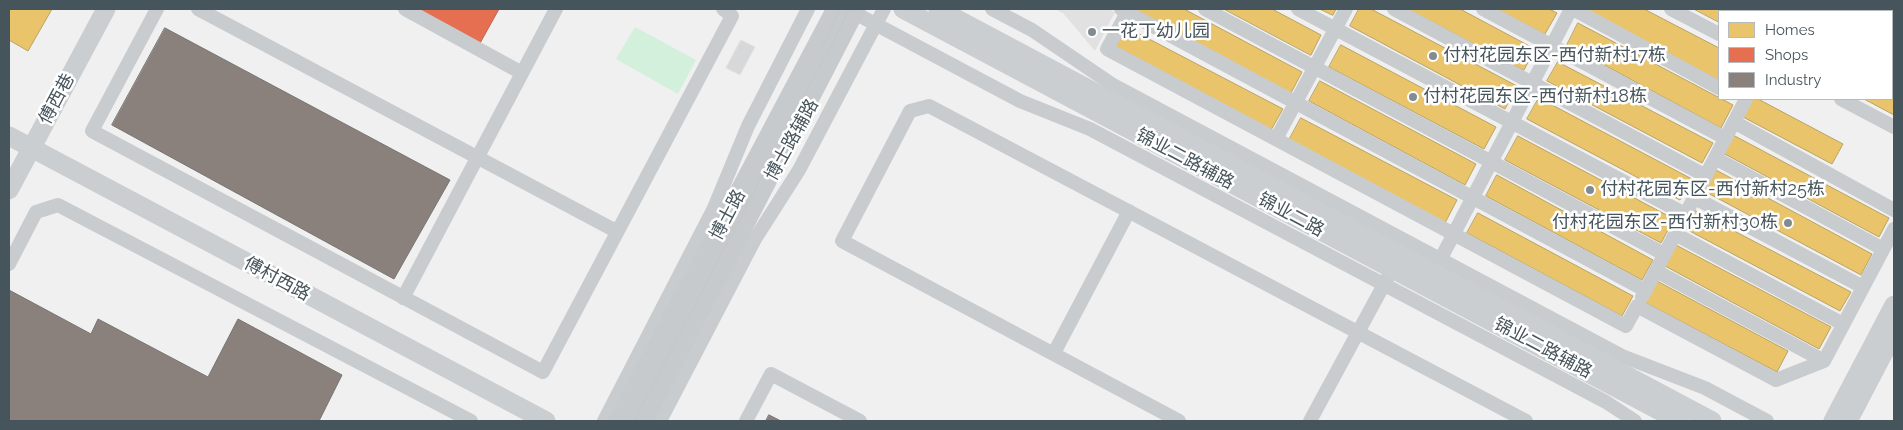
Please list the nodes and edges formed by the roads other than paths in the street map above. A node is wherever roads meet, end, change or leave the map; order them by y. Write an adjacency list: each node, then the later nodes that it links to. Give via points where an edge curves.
1 (106, 9): 38 (main road, 傅西巷)
2 (157, 9): 61 (street, via 92,131)
3 (198, 9): 39 (street)
4 (405, 9): 26 (street)
5 (556, 9): 26 (street)
6 (723, 9): 50 (street, via 732,16)
7 (808, 9): 71 (street, via 748,126 714,208)
8 (884, 9): 21 (street, 博士路辅路)
9 (903, 9): 57 (main road, 锦业二路)
10 (938, 9): 57 (main road, 锦业二路)
11 (992, 9): 56 (street, 锦业二路辅路, via 1032,30 1113,85)
12 (1205, 9): 25 (street)
13 (1298, 9): 22 (street)
14 (1346, 9): 22 (street)
15 (1394, 9): 27 (street)
16 (1483, 9): 24 (street)
17 (1572, 9): 24 (street); 28 (street)
18 (1671, 9): 23 (street)
19 (848, 10): 21 (street, 锦业二路辅路); 72 (main road, 博士路); 73 (main road, 博士路)
20 (1126, 10): 31 (street); 37 (street, via 1107,49)
21 (876, 25): 57 (street, 锦业二路辅路, via 1020,101 1090,129); 74 (street, 博士路辅路, via 799,170 754,239)
22 (1336, 29): 25 (street); 32 (street)
23 (1718, 33)
24 (1552, 45): 27 (street); 36 (street)
25 (1314, 67): 31 (street); 41 (street)
26 (522, 72): 39 (street)
27 (1532, 83): 32 (street); 42 (street)
28 (1718, 87)
29 (1743, 100): 33 (street)
30 (1843, 100): 34 (street)
31 (1296, 103): 37 (street); 44 (street)
32 (1513, 122): 41 (street); 48 (street)
33 (1734, 122): 36 (street); 46 (street)
34 (1894, 127)
35 (9, 136): 38 (main road, 傅村西路)
36 (1725, 138): 40 (street)
37 (1276, 139): 51 (street)
38 (31, 148): 43 (main road, 傅西巷); 70 (main road, 傅村西路)
39 (477, 158): 50 (street); 61 (street)
40 (1715, 158): 42 (street); 53 (street)
41 (1491, 161): 44 (street); 54 (street)
42 (1706, 176): 45 (street)
43 (9, 190)
44 (1473, 197): 51 (street); 60 (street)
45 (1694, 198): 48 (street); 59 (street)
46 (1894, 210)
47 (1129, 212): 65 (street); 67 (street); 67 (street, via 929,106 910,111 842,241)
48 (1685, 214): 52 (street)
49 (1894, 229): 53 (street)
50 (616, 231): 61 (street, via 543,372)
51 (1454, 233): 56 (street); 63 (street, via 1626,326)
52 (1675, 234): 54 (street); 64 (street)
53 (1883, 249): 59 (street)
54 (1664, 254): 58 (street)
55 (9, 264): 69 (street, via 36,212 58,205)
56 (1437, 266): 57 (main road, 锦业二路); 82 (main road, 锦业二路); 83 (street, 锦业二路辅路, via 1622,356 1705,388)
57 (1392, 269): 65 (street); 80 (street, 锦业二路辅路); 81 (main road, 锦业二路)
58 (1656, 271): 60 (street); 68 (street)
59 (1863, 287): 64 (street)
60 (1645, 290): 63 (street)
61 (403, 298)
62 (1894, 305): 84 (main road)
63 (1637, 306): 68 (street, via 1776,380)
64 (1843, 324): 68 (street)
65 (1359, 332): 78 (street); 79 (street)
66 (1894, 333): 85 (main road)
67 (1054, 353): 77 (street)
68 (1824, 361)
69 (472, 421)
70 (546, 421)
71 (604, 421)
72 (619, 421)
73 (642, 421)
74 (660, 421)
75 (746, 421): 76 (street, via 771,374)
76 (860, 421)
77 (1179, 421)
78 (1310, 421)
79 (1526, 421)
80 (1635, 421)
81 (1679, 421)
82 (1712, 421)
83 (1766, 421)
84 (1833, 421)
85 (1848, 421)

